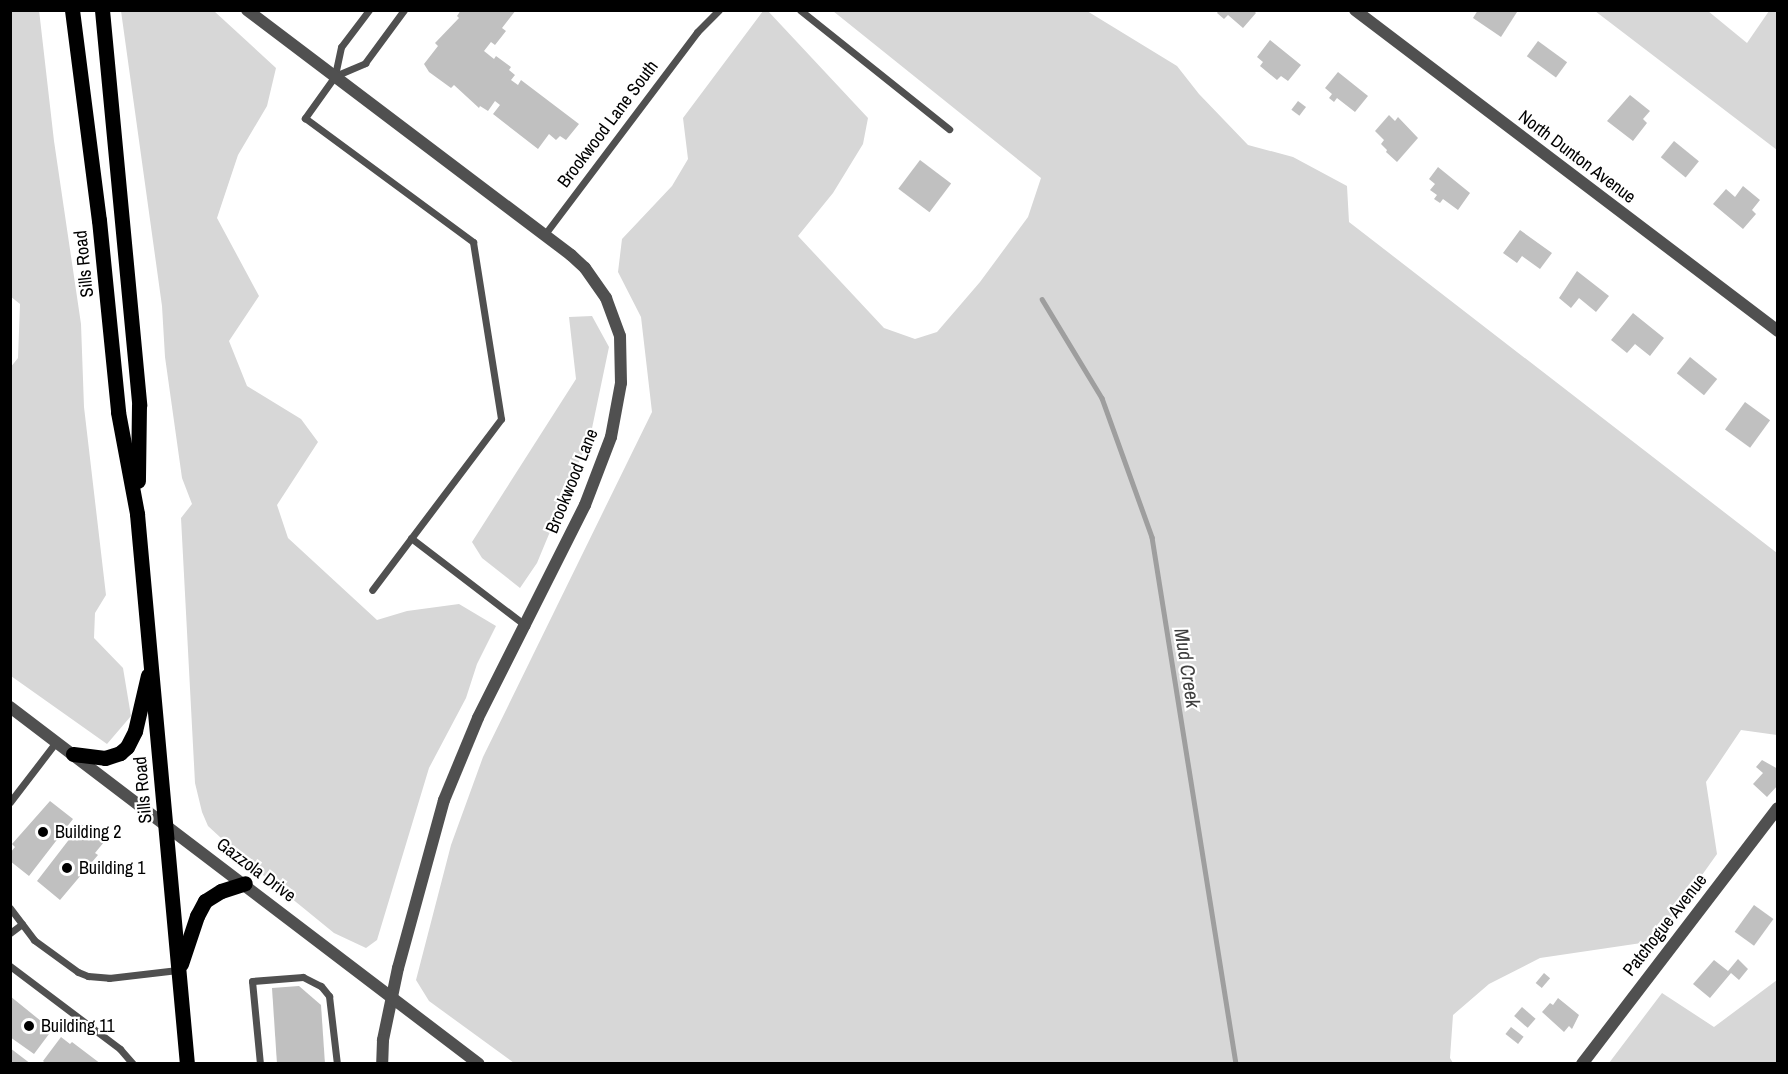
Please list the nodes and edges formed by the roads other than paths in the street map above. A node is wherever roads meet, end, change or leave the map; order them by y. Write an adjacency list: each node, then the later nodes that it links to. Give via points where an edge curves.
1 (72, 10): 13 (main road, Sills Road, via 118,412)
2 (102, 10): 13 (main road, Sills Road, via 139,405)
3 (247, 10): 9 (street, Brookwood Lane)
4 (369, 10): 9 (lane, via 341,47)
5 (405, 10): 9 (lane, via 365,63)
6 (719, 10): 11 (lane, Brookwood Lane South, via 697,32)
7 (800, 10): 10 (lane)
8 (1355, 10): 12 (street, North Dunton Avenue)
9 (335, 76): 11 (street, Brookwood Lane); 14 (lane, via 304,118 472,242 476,266 501,419)
10 (949, 129)
11 (545, 234): 16 (street, Brookwood Lane, via 585,268 606,298 620,336 621,383 602,466)
12 (1778, 331)
13 (137, 514): 17 (main road, Sills Road)
14 (411, 538): 15 (lane); 16 (lane)
15 (372, 590)
16 (526, 626): 30 (street, Brookwood Lane, via 478,718 444,800)
17 (151, 664): 20 (main road, via 135,731 127,747 114,757); 23 (main road, Sills Road)
18 (10, 708): 19 (street, Gazzola Drive)
19 (56, 742): 20 (street, Gazzola Drive); 21 (lane)
20 (73, 754): 23 (street, Gazzola Drive)
21 (10, 802)
22 (1778, 808): 37 (street, Patchogue Avenue)
23 (165, 823): 24 (street, Gazzola Drive); 29 (main road, Sills Road)
24 (245, 884): 29 (main road, via 221,891 205,902 196,916); 30 (street, Gazzola Drive)
25 (10, 908): 26 (lane)
26 (22, 924): 27 (lane); 29 (lane, via 34,940 88,976 109,978)
27 (10, 933)
28 (10, 966): 31 (lane, via 120,1049)
29 (179, 970): 32 (main road, Sills Road)
30 (393, 998): 35 (street, Brookwood Lane); 36 (street, Gazzola Drive)
31 (133, 1064)
32 (187, 1064)
33 (260, 1064): 34 (lane, via 252,981 303,977 321,986 329,996)
34 (337, 1064)
35 (382, 1064)
36 (479, 1064)
37 (1582, 1064)

